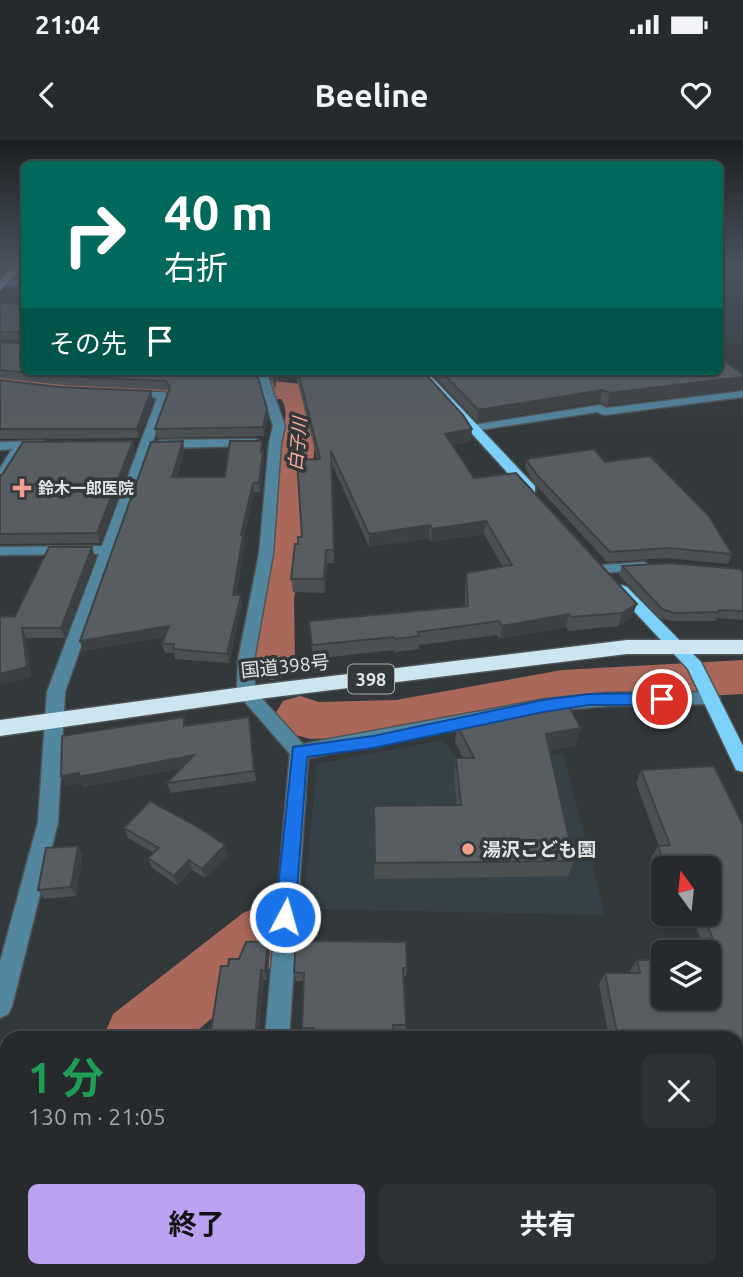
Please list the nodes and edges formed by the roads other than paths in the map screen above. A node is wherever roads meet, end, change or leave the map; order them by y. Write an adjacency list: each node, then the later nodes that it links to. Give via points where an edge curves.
1 (263, 375): 6 (street, via 279,426)
2 (424, 375): 5 (main road)
3 (114, 394): 8 (street, via 164,395)
4 (743, 394): 5 (street, via 604,412 600,408)
5 (473, 428): 12 (main road)
6 (275, 443): 8 (street); 19 (street, via 266,554 246,660)
7 (59, 445): 10 (street)
8 (141, 445): 13 (street)
9 (0, 446): 10 (street)
10 (20, 446): 11 (street)
11 (0, 478)
12 (538, 498)
13 (109, 550): 14 (street); 21 (street, via 56,692)
14 (0, 551)
15 (598, 564): 16 (street); 17 (main road)
16 (655, 566)
17 (672, 645): 18 (highway, 国道398号 / 398); 19 (highway, 国道398号 / 398); 20 (main road, via 695,666)
18 (743, 646)
19 (246, 693): 21 (highway, 国道398号 / 398); 23 (street)
20 (709, 695): 23 (street, via 543,706 373,742); 24 (main road)
21 (55, 722): 22 (highway, 国道398号 / 398); 25 (street, via 48,822)
22 (0, 729)
23 (299, 752): 26 (street)
24 (743, 765)
25 (0, 1006)
26 (277, 1031)

